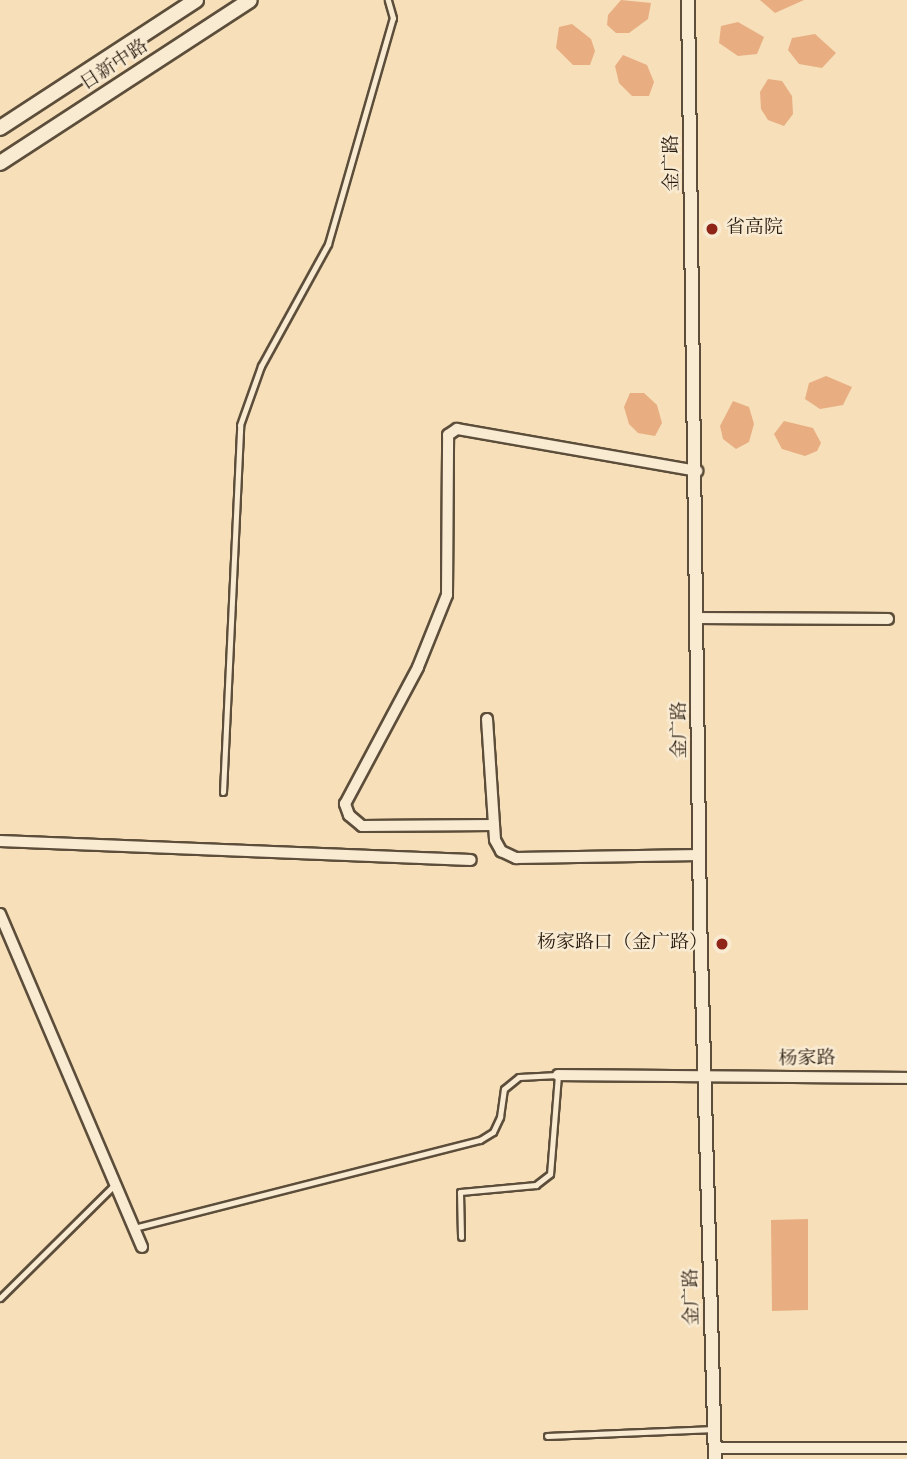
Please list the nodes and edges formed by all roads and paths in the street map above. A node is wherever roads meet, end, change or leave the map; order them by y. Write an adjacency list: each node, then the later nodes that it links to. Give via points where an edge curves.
1 (196, 0): 5 (main road, 日新中路)
2 (250, 0): 6 (main road, 日新中路)
3 (388, 0): 11 (lane, via 393,18 328,244 261,366 240,425)
4 (688, 0): 7 (street, 金广路)
5 (0, 128)
6 (0, 163)
7 (697, 471): 8 (street, 金广路); 12 (street, via 457,429 447,435 447,595 418,667 345,804 349,815 362,826)
8 (700, 618): 9 (street); 14 (street, 金广路)
9 (888, 619)
10 (487, 719): 12 (street)
11 (223, 792)
12 (494, 825): 14 (street, via 501,851 516,858)
13 (0, 841): 15 (street)
14 (700, 855): 18 (street, 金广路)
15 (471, 860)
16 (0, 914): 20 (street, via 47,1015 61,1065)
17 (558, 1075): 18 (street, 杨家路); 21 (lane, via 519,1077 504,1088 500,1117 493,1132 480,1140); 22 (lane, via 550,1174 536,1185 460,1192)
18 (708, 1078): 19 (street, 杨家路); 25 (street, 金广路)
19 (907, 1078)
20 (112, 1187): 21 (street); 24 (lane)
21 (134, 1228): 23 (street)
22 (461, 1237)
23 (142, 1248)
24 (0, 1298)
25 (715, 1429): 26 (lane); 28 (street, 金广路)
26 (547, 1436)
27 (907, 1448): 28 (street)
28 (715, 1453)

